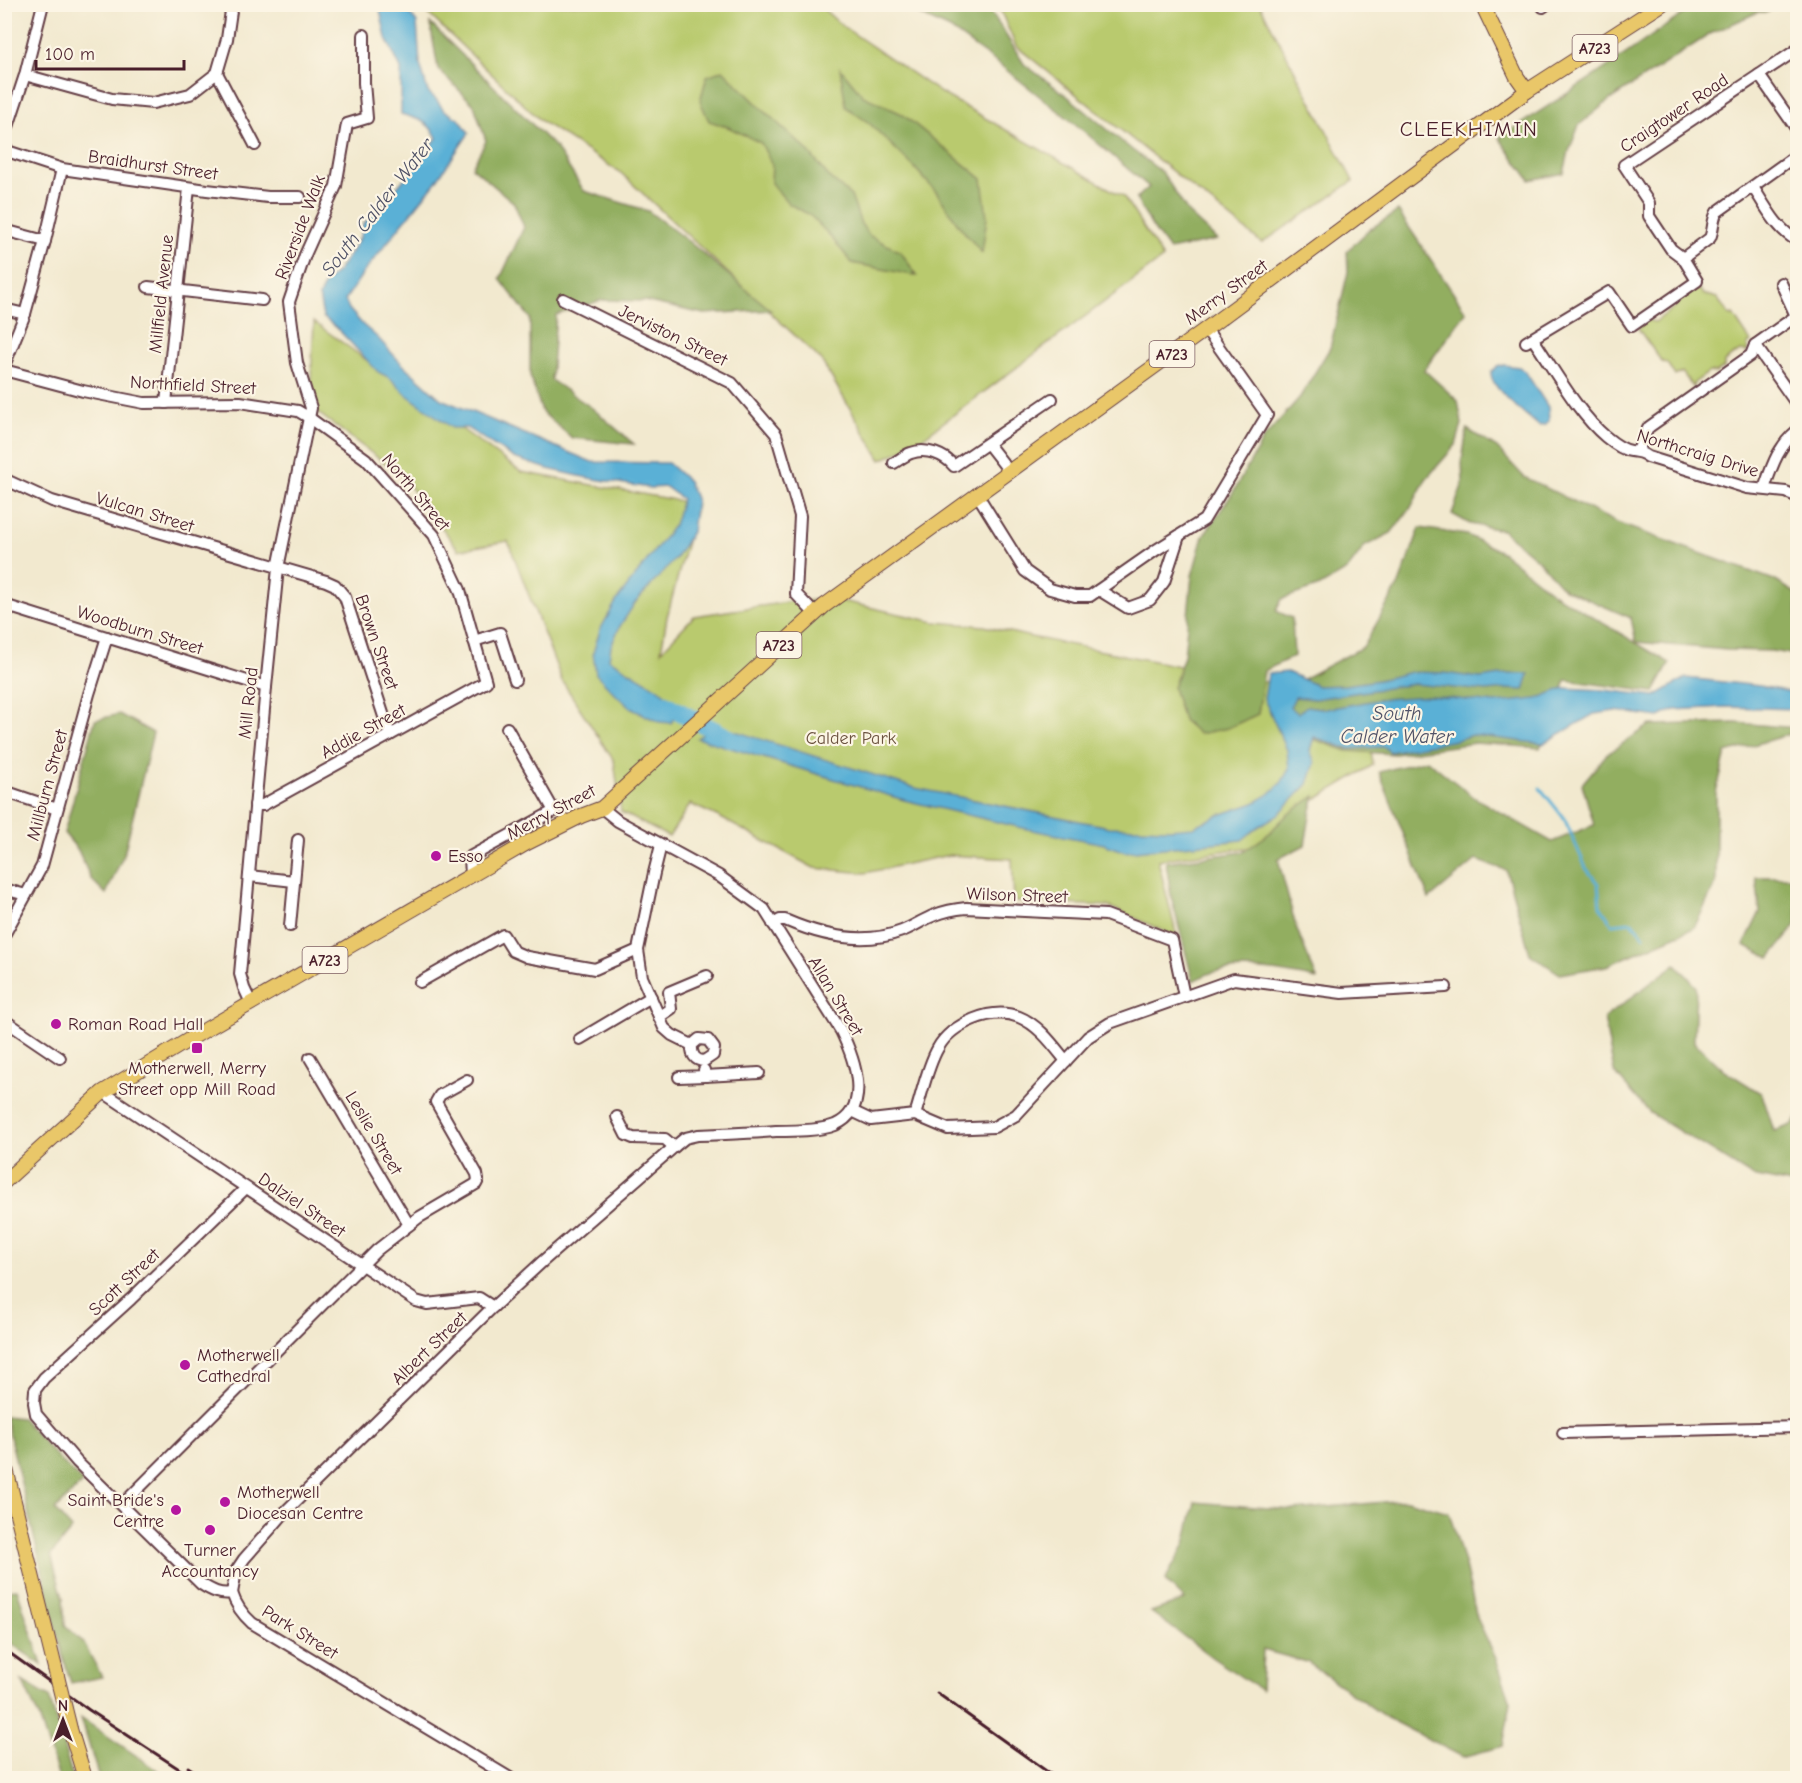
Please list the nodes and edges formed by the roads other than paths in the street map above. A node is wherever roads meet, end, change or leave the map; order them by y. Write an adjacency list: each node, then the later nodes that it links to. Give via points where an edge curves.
1 (43, 4): 10 (street)
2 (232, 4): 9 (street)
3 (1482, 4): 12 (main road)
4 (1542, 4): 5 (street)
5 (1547, 4)
6 (1662, 4): 12 (main road, Merry Street / A723)
7 (364, 35): 40 (street, Riverside Walk, via 367,118 347,124 336,186 289,302 297,363)
8 (1797, 49): 11 (street, Craigtower Road)
9 (217, 73): 10 (street, via 190,94 153,103 112,99); 15 (street)
10 (25, 75): 14 (street)
11 (1759, 75): 13 (street); 25 (street, Craigtower Road, via 1624,165 1648,203 1648,216 1671,249)
12 (1527, 91): 34 (main road, Merry Street / A723)
13 (1797, 131)
14 (4, 139)
15 (255, 145)
16 (4, 150): 18 (street, Braidhurst Street)
17 (1797, 154): 19 (street)
18 (62, 169): 20 (street, Braidhurst Street); 23 (street)
19 (1753, 187): 24 (street, via 1786,234); 25 (street, via 1718,212 1710,238)
20 (189, 188): 21 (street, Braidhurst Street); 28 (street, Millfield Avenue)
21 (300, 197)
22 (4, 230): 23 (street)
23 (45, 241): 32 (street)
24 (1797, 241)
25 (1683, 258): 43 (street, Northcraig Drive, via 1697,281 1632,326 1609,292 1529,341 1593,425 1623,448)
26 (1781, 284): 33 (street)
27 (148, 287): 28 (street)
28 (178, 290): 30 (street); 38 (street, Millfield Avenue)
29 (563, 299): 54 (street, Jerviston Street, via 732,383 776,434 800,516 796,594)
30 (262, 300)
31 (4, 309): 32 (street)
32 (25, 314): 36 (street)
33 (1797, 318): 35 (street)
34 (1206, 329): 45 (main road, Merry Street / A723); 50 (street, via 1267,415 1204,520)
35 (1755, 345): 39 (street); 43 (street, via 1752,355 1649,427)
36 (4, 368): 38 (street, Northfield Street, via 83,391 144,403)
37 (1052, 399): 42 (street)
38 (166, 403): 40 (street, Northfield Street, via 240,402)
39 (1797, 406)
40 (309, 412): 51 (street, Mill Road); 56 (street, North Street, via 366,459 434,535 460,590)
41 (1797, 430): 47 (street, via 1775,457)
42 (988, 444): 44 (street, via 954,466 944,457 926,452 911,452); 45 (street)
43 (1638, 451): 47 (street, Northcraig Drive, via 1747,489)
44 (894, 463)
45 (1009, 471): 48 (main road, Merry Street / A723)
46 (4, 479): 51 (street, Vulcan Street, via 52,501)
47 (1764, 489): 49 (street, Northcraig Drive)
48 (977, 494): 52 (street, via 1025,571 1050,589 1075,596 1090,596); 54 (main road, Merry Street / A723)
49 (1797, 497)
50 (1179, 536): 52 (street); 52 (street, via 1164,582 1150,600 1128,608)
51 (278, 568): 59 (street, Mill Road); 61 (street, Brown Street, via 330,582 342,592)
52 (1099, 590)
53 (4, 605): 55 (street, Woodburn Street)
54 (814, 613): 64 (main road, Merry Street / A723)
55 (107, 638): 59 (street, Woodburn Street); 65 (street, Millburn Street)
56 (474, 641): 57 (street, via 500,633); 58 (street, North Street)
57 (515, 680)
58 (486, 682): 61 (street, Addie Street)
59 (266, 687): 63 (street, Mill Road)
60 (507, 729): 69 (street, via 554,811 470,857)
61 (390, 735): 63 (street, Addie Street, via 263,805)
62 (4, 791): 65 (street)
63 (255, 805): 68 (street, Mill Road)
64 (602, 808): 67 (street, Allan Street, via 618,822); 69 (main road, Merry Street / A723)
65 (57, 809): 72 (street, Millburn Street, via 42,866)
66 (298, 840): 70 (street)
67 (661, 845): 73 (street, Allan Street, via 719,876 764,909); 76 (street)
68 (249, 876): 70 (street); 82 (street, Mill Road, via 240,974)
69 (471, 876): 82 (main road, Merry Street / A723)
70 (294, 881): 74 (street)
71 (4, 889): 72 (street)
72 (26, 895): 75 (street, Millburn Street)
73 (773, 924): 80 (street, Wilson Street, via 785,920 839,937 866,939 904,931 934,915 966,908 1106,915 1172,940); 96 (street, Allan Street, via 849,1048 858,1086)
74 (290, 926)
75 (4, 935)
76 (638, 950): 78 (street, via 595,969 527,957 513,951 502,935); 81 (street, via 642,977)
77 (707, 976): 83 (street, via 669,992 671,1009)
78 (420, 982)
79 (1446, 987): 80 (street, via 1342,993 1234,979)
80 (1184, 996): 90 (street, via 1110,1023 1088,1037)
81 (651, 997): 83 (street); 85 (street)
82 (251, 1003): 95 (main road, Merry Street / A723)
83 (659, 1017): 86 (street, via 672,1035)
84 (6, 1024): 87 (street)
85 (580, 1039)
86 (692, 1045): 89 (street, via 695,1057); 89 (street, via 699,1039 711,1042 713,1055)
87 (60, 1058)
88 (310, 1058): 102 (street, Leslie Street)
89 (704, 1061): 92 (street)
90 (1066, 1061): 97 (street, via 1016,1115 994,1127 948,1129); 97 (street, via 1045,1036 1019,1017 990,1015 966,1022 944,1037)
91 (759, 1073): 92 (street)
92 (705, 1076): 93 (street)
93 (679, 1077)
94 (467, 1080): 102 (street, via 440,1095 436,1102 478,1180)
95 (103, 1092): 100 (main road, Merry Street / A723); 101 (street, Dalziel Street)
96 (852, 1111): 97 (street, via 871,1120); 99 (street, via 828,1127 698,1135 685,1138)
97 (915, 1115)
98 (617, 1117): 99 (street, via 627,1135 665,1139)
99 (674, 1147): 104 (street, Albert Street)
100 (4, 1182)
101 (246, 1188): 103 (street, Dalziel Street); 108 (street, Scott Street, via 35,1390 36,1414 77,1462)
102 (409, 1225): 103 (street)
103 (361, 1265): 104 (street, Dalziel Street, via 427,1304 479,1298); 108 (street)
104 (493, 1307): 109 (street, Albert Street, via 286,1511 244,1558 236,1571)
105 (1797, 1427): 106 (street)
106 (1563, 1433)
107 (4, 1461): 110 (main road, bridge)
108 (122, 1505): 109 (street, via 201,1584 212,1591)
109 (232, 1593): 111 (street, Park Street, via 242,1614 252,1623)
110 (85, 1779)
111 (510, 1779)

